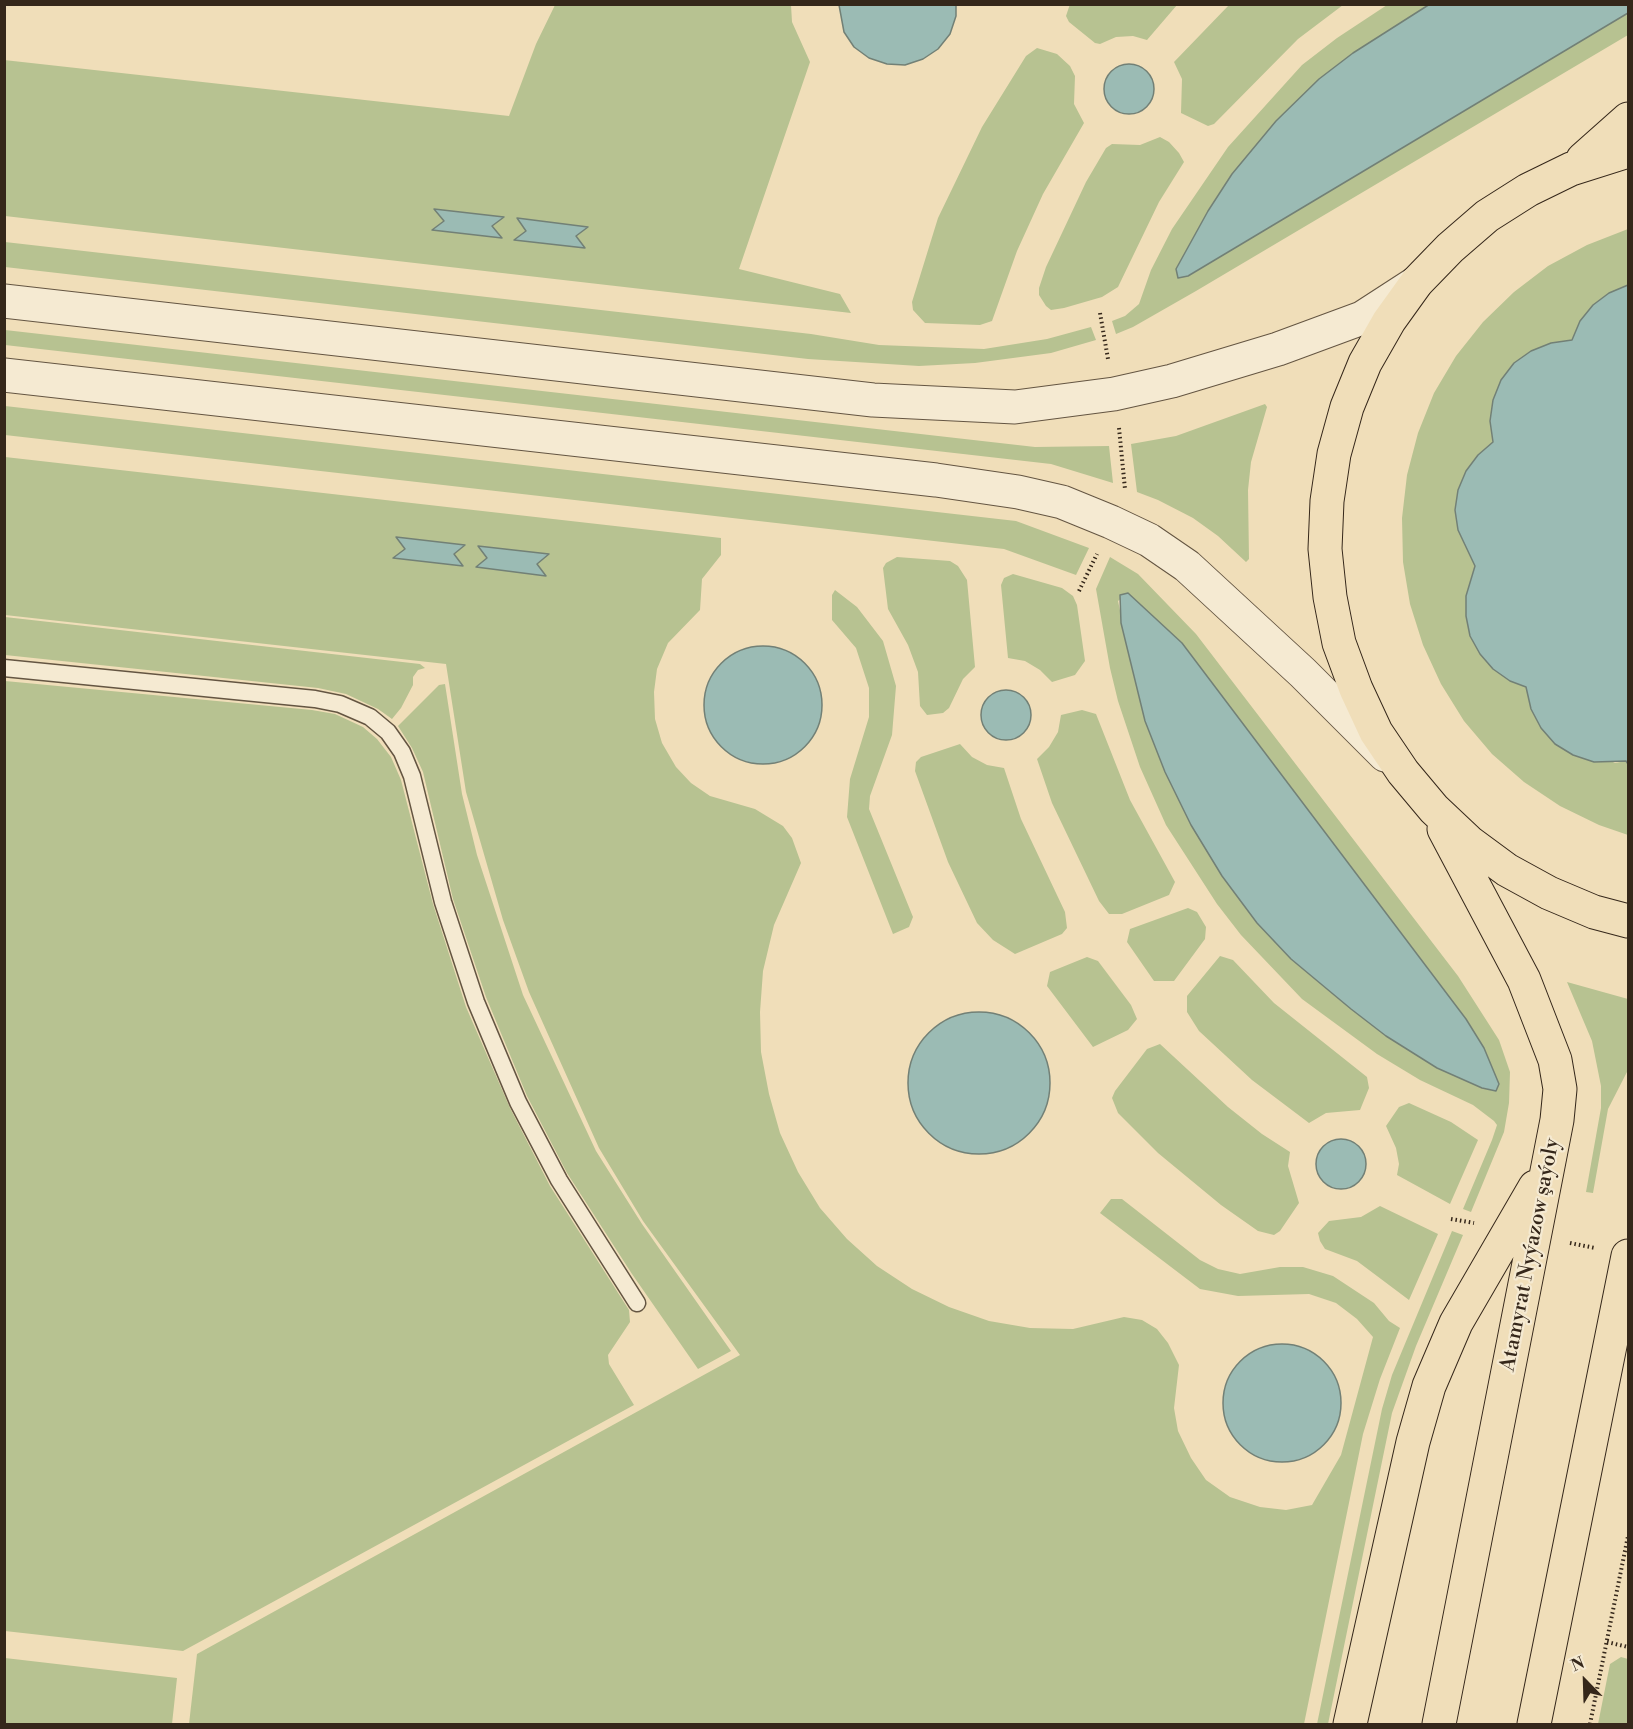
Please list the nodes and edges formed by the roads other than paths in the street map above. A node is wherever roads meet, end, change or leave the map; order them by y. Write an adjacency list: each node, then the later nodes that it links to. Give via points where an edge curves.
1 (1629, 119): 3 (main road)
2 (1629, 151): 3 (main road)
3 (1571, 170): 4 (main road, via 1528,190 1487,216)
4 (1417, 282): 5 (street, via 1362,318 1172,381 1114,394 1014,407 873,400); 8 (main road, via 1365,363 1334,454 1327,501 1330,597 1340,644 1376,732)
5 (4, 301)
6 (4, 375): 8 (street, via 936,480 1062,502 1149,540 1187,566)
7 (4, 668): 13 (lane, via 315,699 340,704 370,717 388,732 412,776 443,902 476,1002 518,1102 559,1180)
8 (1403, 772): 9 (main road)
9 (1434, 809): 10 (main road, via 1507,870 1594,912); 11 (main road, Atamyrat Nyýazow şaýoly, via 1524,980 1556,1060 1560,1089)
10 (1629, 921)
11 (1548, 1165): 14 (main road, via 1456,1323 1429,1386); 15 (main road, Atamyrat Nyýazow şaýoly)
12 (1629, 1256): 16 (main road)
13 (637, 1303)
14 (1350, 1725)
15 (1439, 1725)
16 (1534, 1725)

